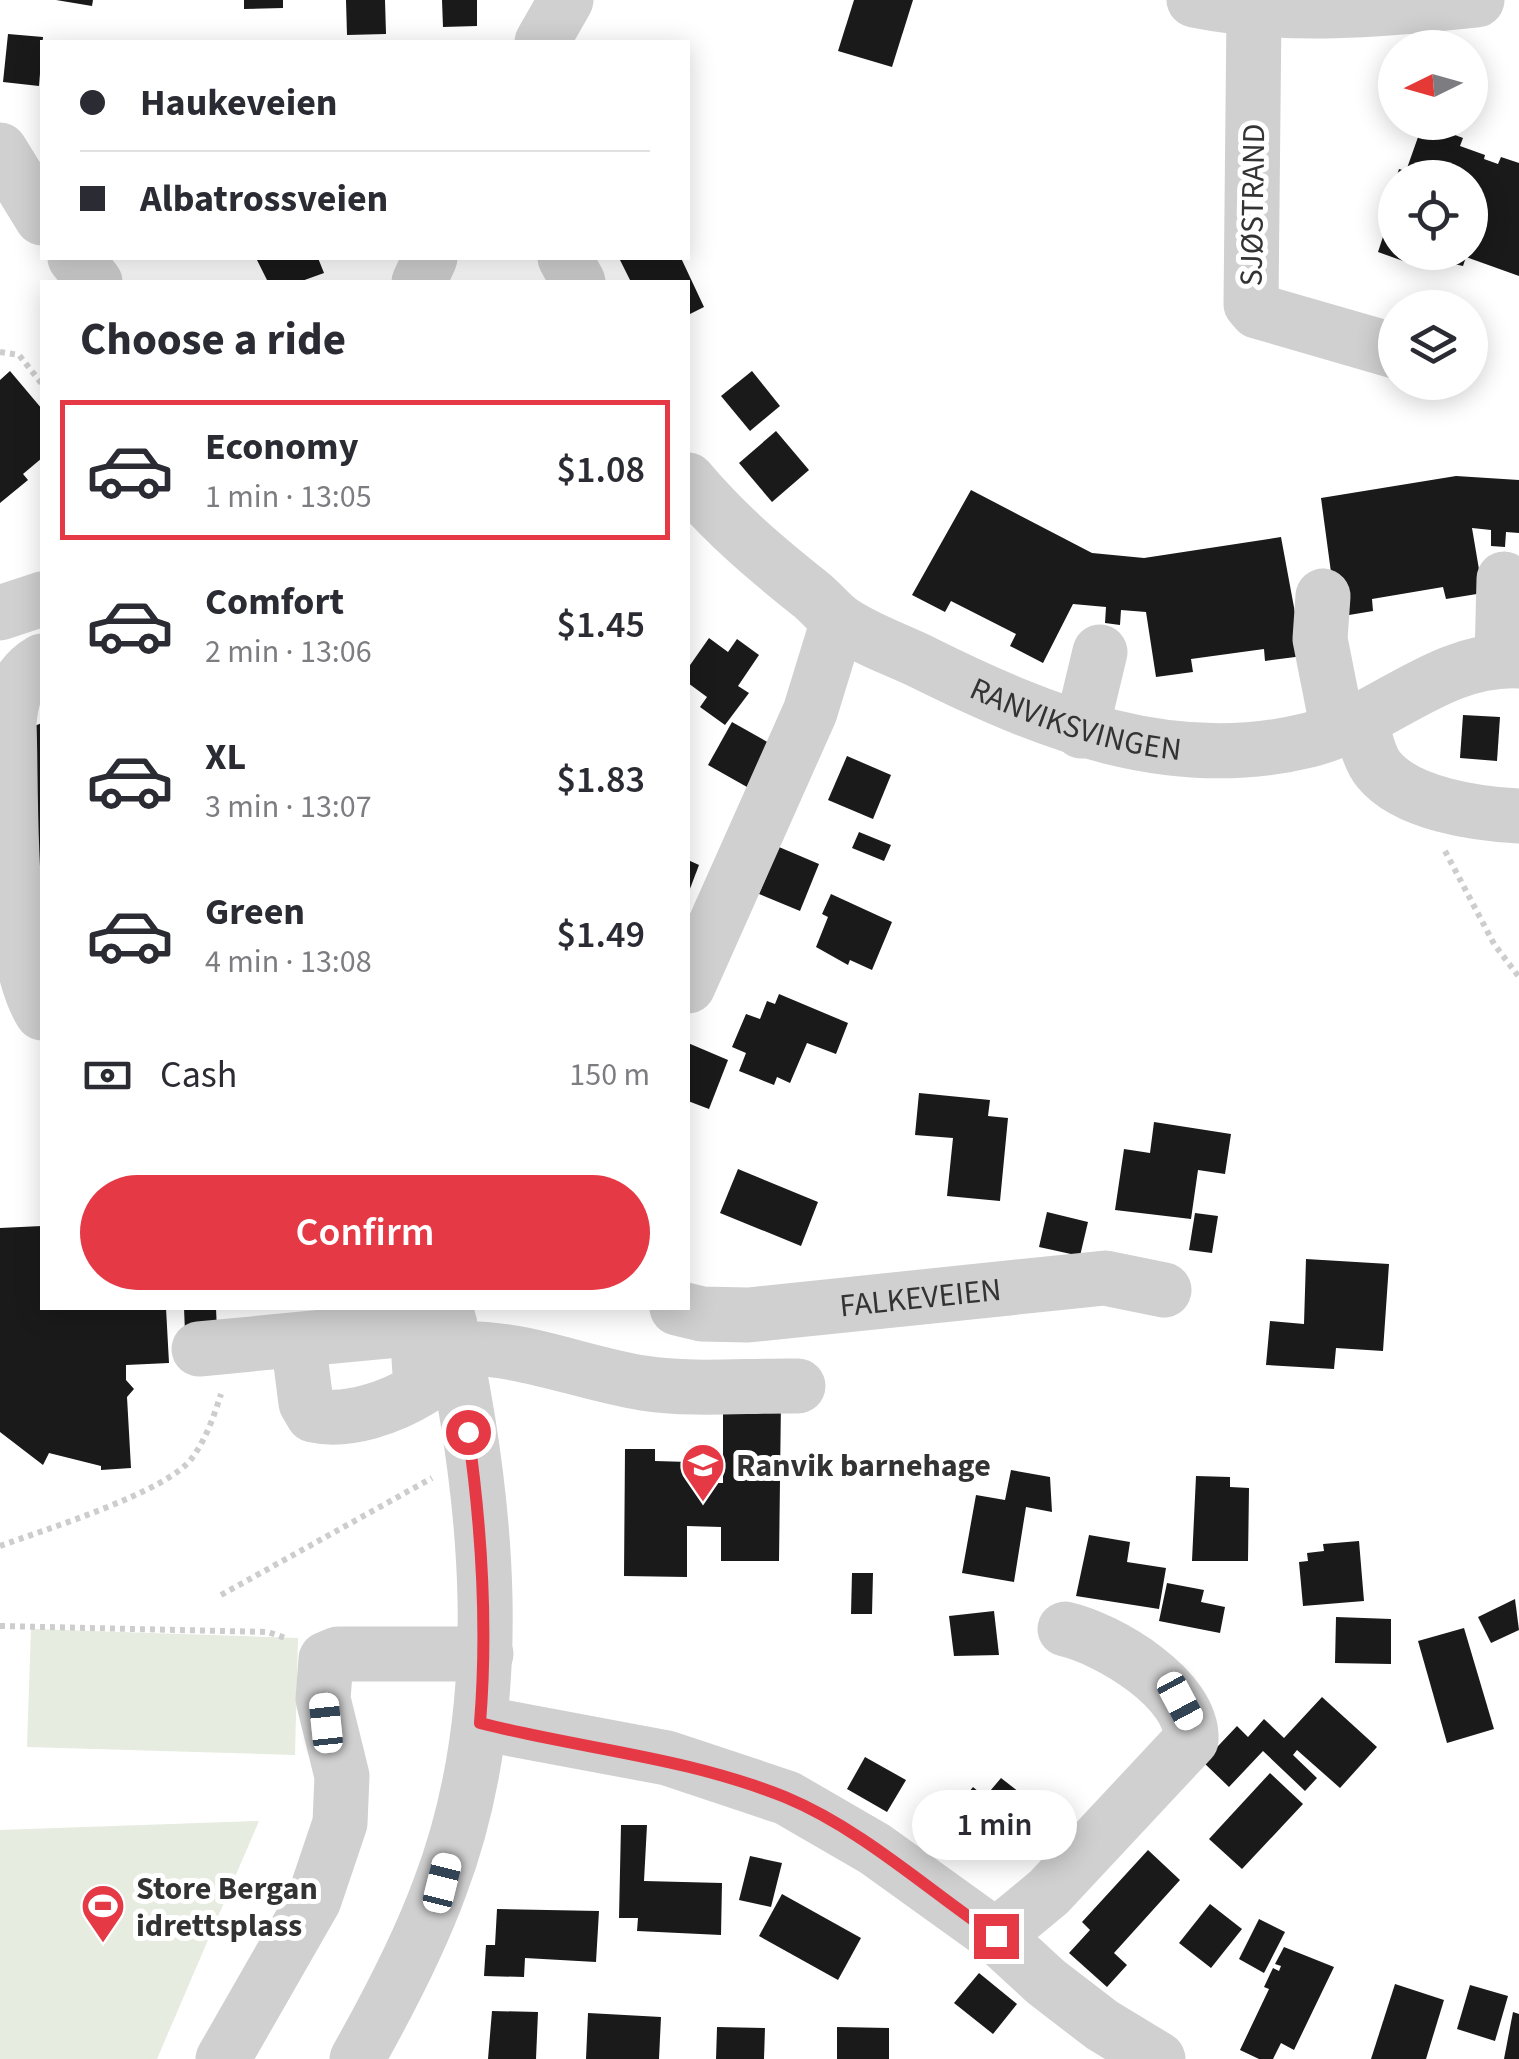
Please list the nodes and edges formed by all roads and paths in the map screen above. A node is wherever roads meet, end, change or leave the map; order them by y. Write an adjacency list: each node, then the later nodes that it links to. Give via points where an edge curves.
1 (566, 0): 5 (street)
2 (1194, 0): 4 (street)
3 (1477, 0): 4 (street)
4 (1254, 12): 10 (street, SJØSTRAND, via 1252,304 1256,312)
5 (543, 40)
6 (0, 150): 7 (street)
7 (40, 215)
8 (76, 260): 9 (street)
9 (93, 280)
10 (1378, 346)
11 (0, 352): 12 (path, via 19,356)
12 (40, 382)
13 (690, 482): 18 (street, RANVIKSVINGEN, via 765,561)
14 (1504, 579): 20 (street)
15 (1323, 596): 22 (street, via 1320,638)
16 (40, 600): 17 (street)
17 (0, 613)
18 (838, 621): 23 (street, RANVIKSVINGEN, via 1016,709); 27 (street, via 810,712)
19 (1100, 652): 23 (street)
20 (1510, 660): 22 (street, RANVIKSVINGEN, via 1438,678)
21 (40, 664): 28 (street, via 11,696 9,723 19,957)
22 (1350, 724): 23 (street, RANVIKSVINGEN, via 1241,751); 24 (street, via 1394,786)
23 (1081, 731)
24 (1427, 798): 25 (street); 26 (path, via 1430,824 1494,944)
25 (1519, 816)
26 (1519, 977)
27 (690, 982)
28 (40, 1010)
29 (1164, 1290): 30 (street, FALKEVEIEN, via 1104,1278 748,1315)
30 (685, 1310)
31 (442, 1327): 32 (street); 32 (street, via 420,1389 394,1405 326,1418 313,1416 306,1403); 34 (street, via 586,1374 650,1384); 40 (street, via 483,1537)
32 (298, 1340): 33 (street)
33 (217, 1348): 36 (path, via 213,1420 190,1462 148,1489)
34 (798, 1386)
35 (440, 1493): 37 (path, via 438,1475)
36 (0, 1546)
37 (220, 1595)
38 (0, 1626): 41 (path, via 268,1632)
39 (1065, 1629): 43 (street, via 1125,1656 1180,1701 1192,1723 1191,1740 1049,1892)
40 (486, 1654): 41 (street); 42 (street)
41 (332, 1655): 44 (street, via 326,1659 324,1699 342,1776 336,1839 314,1900)
42 (480, 1723): 43 (street, via 667,1758 787,1798 875,1849); 45 (street, via 442,1883)
43 (996, 1936): 46 (street, via 1046,1982)
44 (223, 2059)
45 (357, 2059)
46 (1158, 2059)

